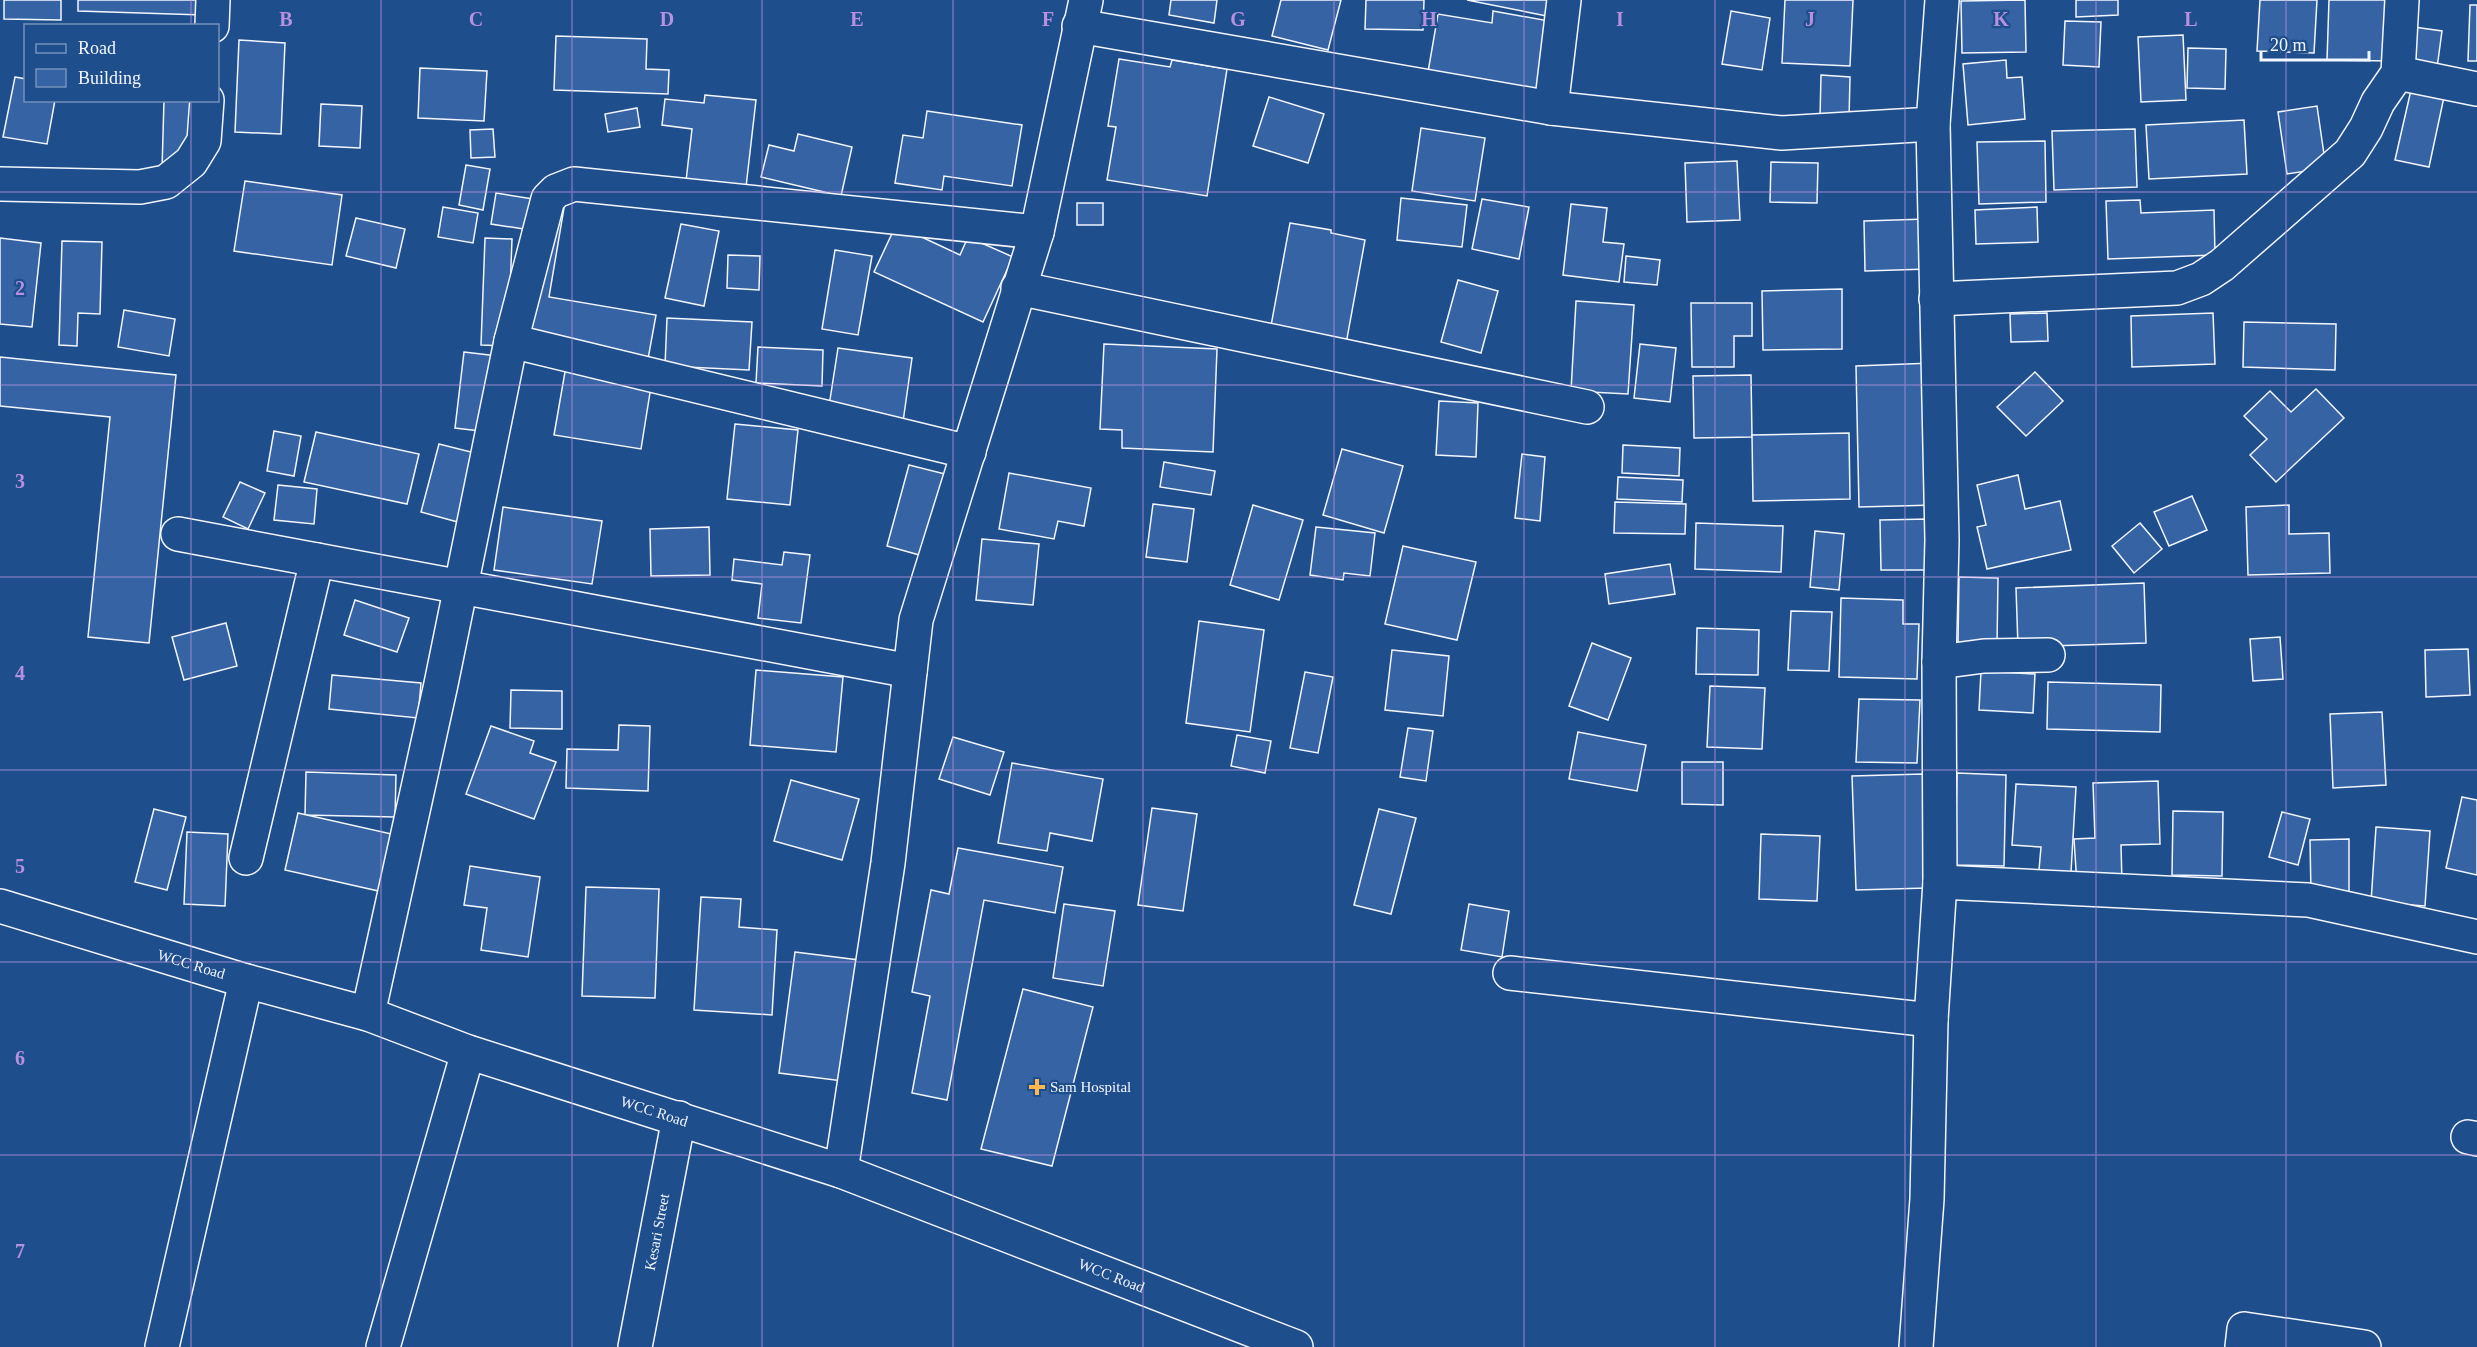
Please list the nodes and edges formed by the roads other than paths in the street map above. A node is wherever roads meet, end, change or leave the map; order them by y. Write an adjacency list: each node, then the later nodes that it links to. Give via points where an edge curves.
1 (213, 0): 6 (street)
2 (1564, 0): 10 (street)
3 (1942, 0): 11 (street)
4 (2402, 0): 7 (street)
5 (1083, 13): 10 (street); 13 (street)
6 (212, 24)
7 (2398, 73): 8 (street); 15 (street, via 2350,153 2201,279 2178,288)
8 (2477, 89)
9 (207, 102): 12 (street, via 204,141 191,162 166,182 140,187)
10 (1551, 108): 11 (street, via 1782,133)
11 (1934, 124): 15 (street)
12 (0, 183)
13 (1037, 232): 14 (street); 16 (street, via 574,184 548,199)
14 (1018, 288): 17 (street); 18 (street)
15 (1936, 299): 23 (street, via 1942,540)
16 (511, 341): 18 (street); 21 (street)
17 (1587, 407)
18 (969, 452): 24 (street, via 916,620)
19 (178, 534): 20 (street)
20 (317, 560): 21 (street); 25 (street)
21 (460, 587): 24 (street); 31 (street)
22 (2048, 655): 23 (street, via 1984,656)
23 (1939, 662): 26 (street)
24 (910, 671): 35 (street, via 888,863)
25 (246, 858)
26 (1940, 882): 28 (street, via 2308,900); 32 (street)
27 (0, 906): 30 (street, WCC Road)
28 (2477, 937)
29 (1510, 973): 32 (street)
30 (246, 981): 31 (street, WCC Road); 36 (street)
31 (368, 1014): 33 (street, WCC Road)
32 (1931, 1020): 40 (street, via 1927,1199)
33 (468, 1052): 34 (street, WCC Road); 37 (street)
34 (679, 1118): 35 (street, WCC Road); 38 (street, Kesari Street)
35 (841, 1171): 39 (street, WCC Road)
36 (162, 1347)
37 (383, 1347)
38 (635, 1347)
39 (1296, 1347)
40 (1916, 1347)
41 (2242, 1347): 42 (street, via 2244,1329)
42 (2364, 1347)

